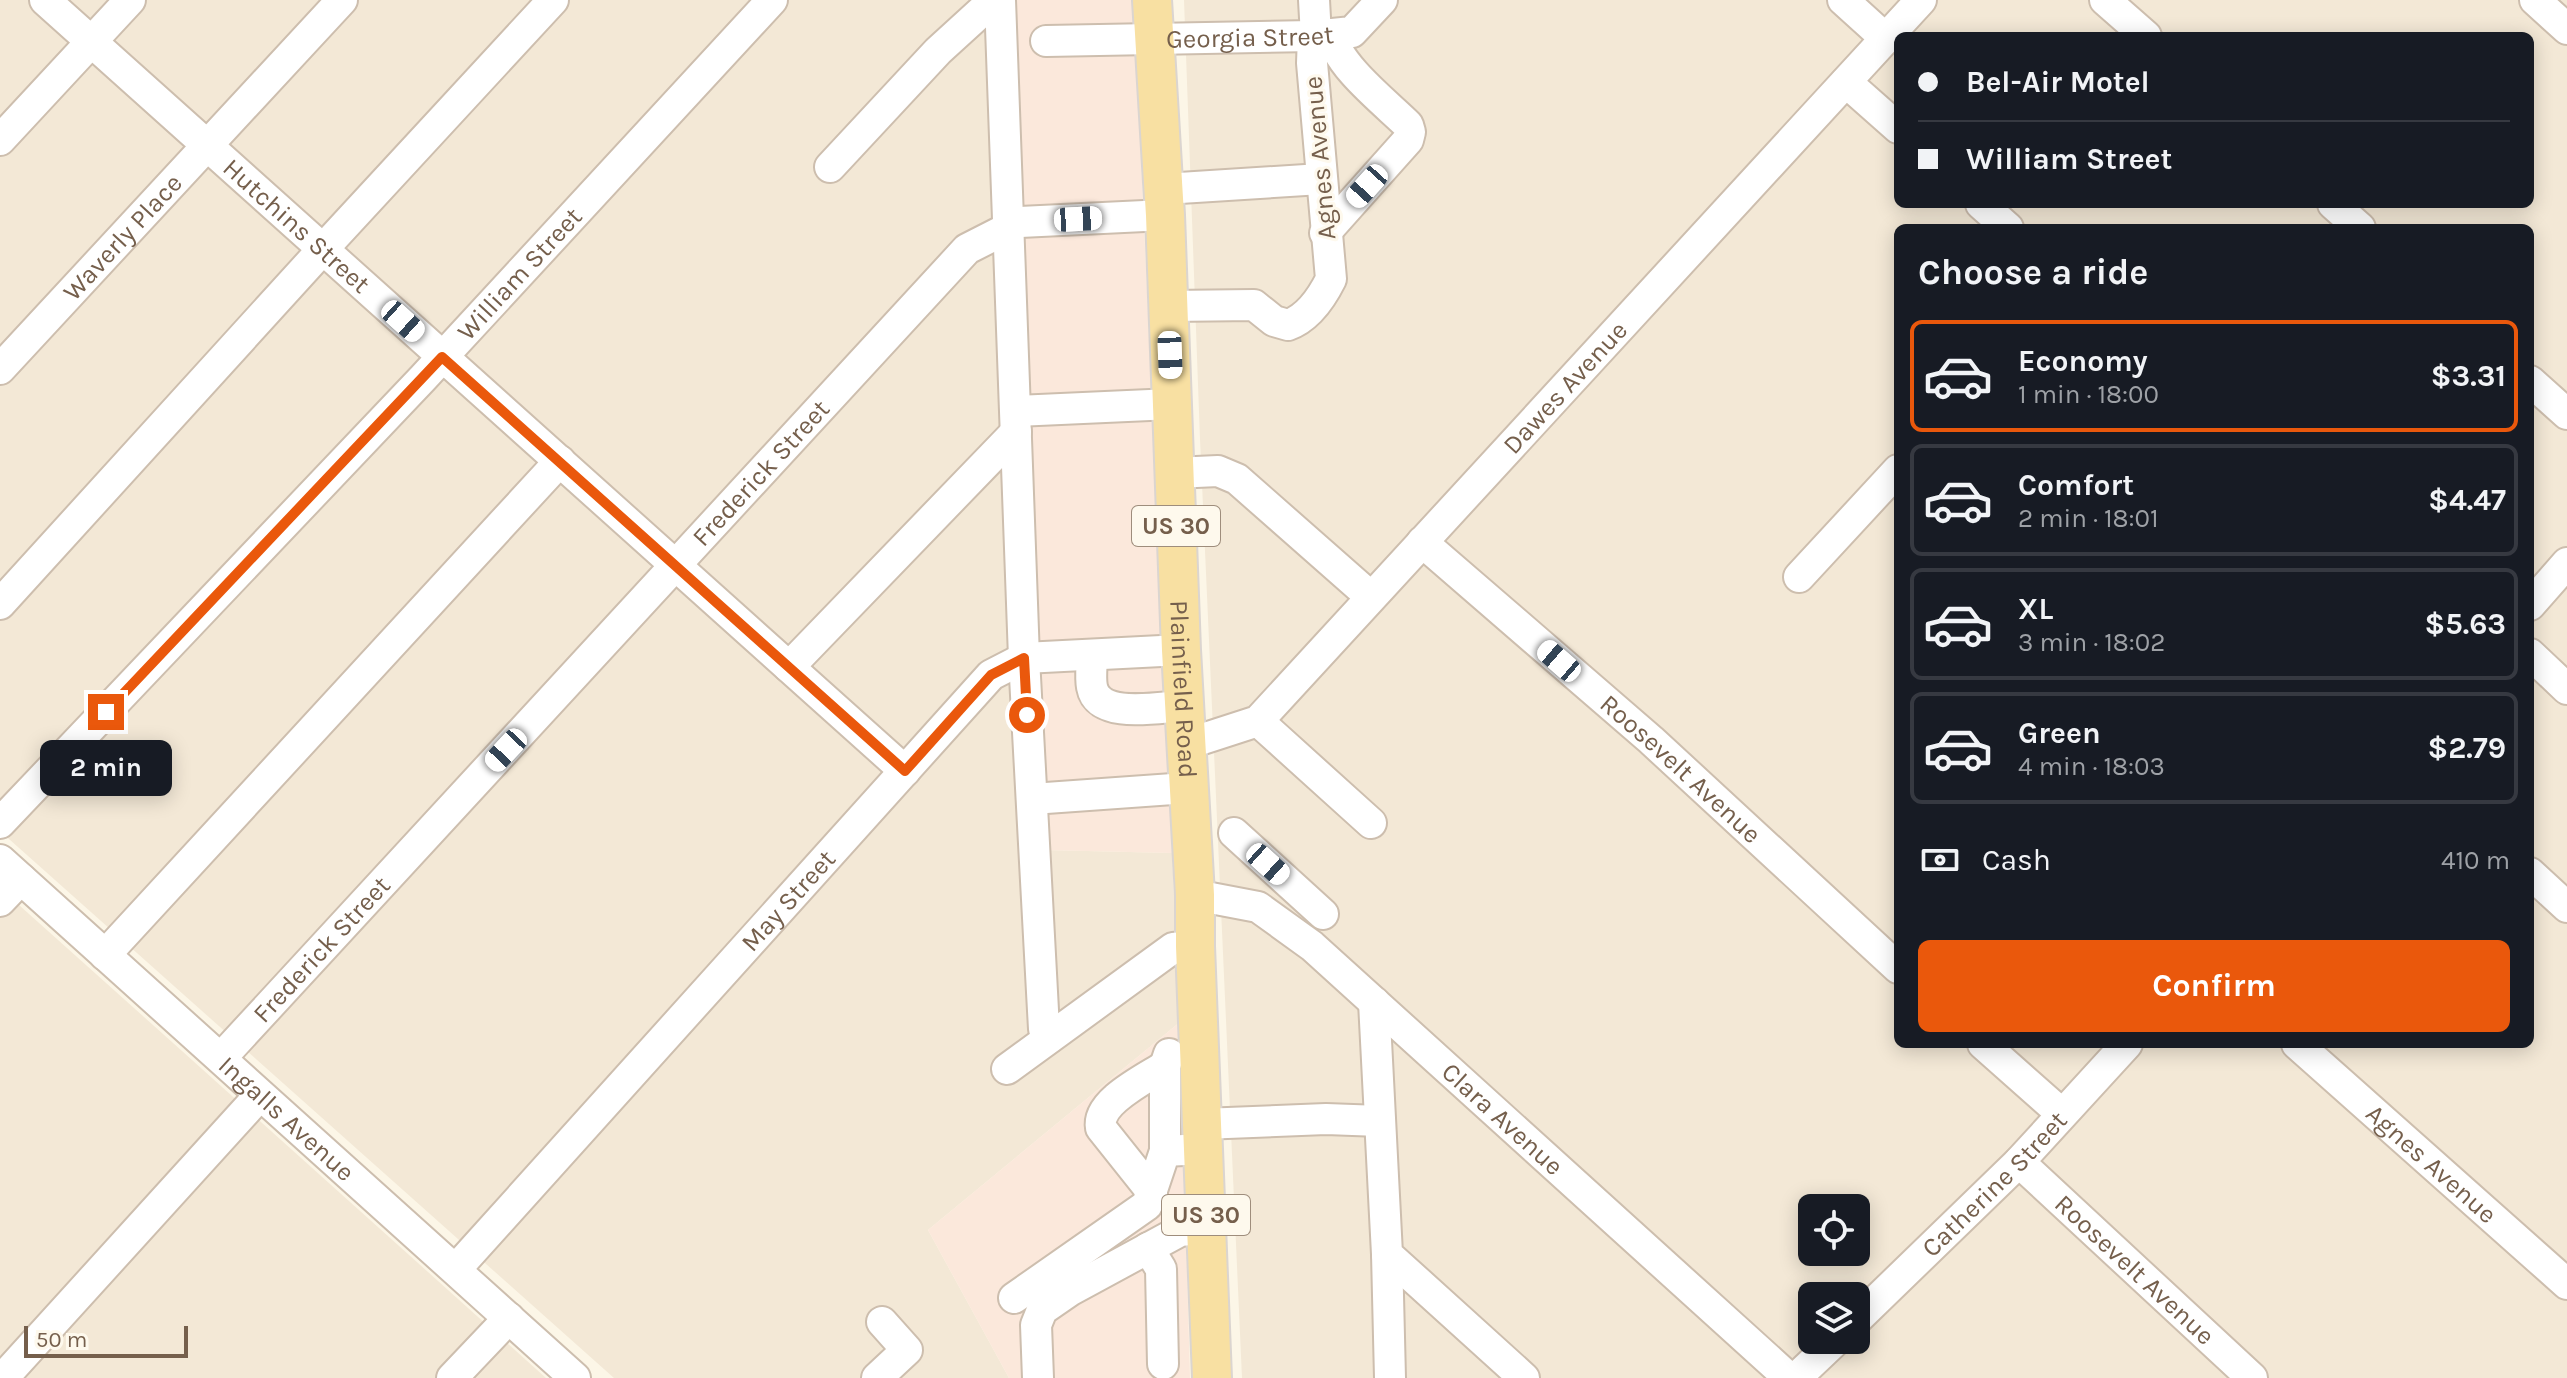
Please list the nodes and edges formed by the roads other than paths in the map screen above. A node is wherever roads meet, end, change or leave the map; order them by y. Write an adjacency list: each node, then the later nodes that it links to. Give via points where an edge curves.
1 (45, 0): 20 (street, Hutchins Street)
2 (130, 0): 20 (street)
3 (342, 0): 25 (street, Waverly Place)
4 (553, 0): 35 (street)
5 (772, 0): 37 (street, William Street)
6 (994, 0): 26 (street, via 938,51)
7 (1000, 0): 33 (street)
8 (1152, 0): 19 (main road, Plainfield Road / US 30)
9 (1314, 0): 17 (street)
10 (1382, 0): 17 (street, Georgia Street, via 1352,32)
11 (1843, 0): 18 (street)
12 (1921, 0): 18 (street, Dawes Avenue)
13 (2105, 0): 16 (street)
14 (2535, 0): 15 (street)
15 (2567, 29)
16 (2141, 32)
17 (1320, 35): 19 (street, Georgia Street); 27 (street, Agnes Avenue, via 1312,63); 34 (street, Agnes Avenue, via 1333,41 1410,132)
18 (1885, 38): 22 (street, Dawes Avenue)
19 (1154, 39): 21 (street, Georgia Street); 28 (main road, Plainfield Road / US 30)
20 (92, 41): 24 (street); 25 (street, Hutchins Street)
21 (1046, 41)
22 (1846, 82): 23 (street); 46 (street, Dawes Avenue)
23 (1894, 124)
24 (0, 140)
25 (207, 145): 35 (street, Hutchins Street); 38 (street, Waverly Place)
26 (830, 167)
27 (1321, 179): 28 (street, Frederick Street); 34 (street, Agnes Avenue)
28 (1165, 202): 33 (street, Frederick Street); 36 (main road, Plainfield Road / US 30)
29 (1986, 208): 31 (street)
30 (2338, 208): 32 (street)
31 (2004, 224)
32 (2356, 224)
33 (1010, 227): 42 (street); 48 (street, Frederick Street, via 967,249)
34 (1325, 233): 36 (street, Agnes Avenue, via 1331,279 1305,316 1288,325 1254,305)
35 (323, 249): 37 (street, Hutchins Street); 52 (street)
36 (1169, 306): 40 (main road, Plainfield Road / US 30)
37 (442, 357): 43 (street, Hutchins Street); 65 (street, William Street)
38 (0, 369)
39 (2534, 385): 41 (street)
40 (1172, 404): 42 (street); 44 (main road, Plainfield Road / US 30)
41 (2567, 414)
42 (1016, 422): 55 (street); 57 (street)
43 (560, 461): 48 (street, Hutchins Street); 77 (street)
44 (1174, 473): 50 (street, via 1218,471 1237,479); 53 (main road, Plainfield Road / US 30)
45 (1894, 474): 49 (street)
46 (1422, 542): 50 (street, Dawes Avenue); 78 (street, Roosevelt Avenue, via 1651,740)
47 (2567, 563): 51 (street)
48 (677, 564): 57 (street, Hutchins Street); 85 (street, Frederick Street)
49 (1799, 577)
50 (1371, 597): 60 (street, Dawes Avenue)
51 (2534, 600)
52 (0, 604)
53 (1181, 650): 54 (street, May Street); 59 (main road, Plainfield Road / US 30)
54 (1092, 655): 55 (street, May Street); 59 (street, via 1092,689 1114,709)
55 (1024, 658): 62 (street, May Street, via 991,675); 64 (street)
56 (2534, 658): 58 (street)
57 (789, 667): 62 (street, Hutchins Street)
58 (2567, 689)
59 (1183, 706): 61 (main road, Plainfield Road / US 30)
60 (1258, 721): 61 (street, Dawes Avenue); 66 (street)
61 (1187, 744): 63 (main road, Plainfield Road / US 30)
62 (905, 771): 98 (street, May Street)
63 (1187, 788): 64 (street); 71 (main road, Plainfield Road / US 30)
64 (1032, 799): 80 (street, via 1044,1029)
65 (0, 823)
66 (1371, 823)
67 (1234, 833): 70 (street)
68 (10, 870): 72 (street); 77 (street, Ingalls Avenue)
69 (2534, 877): 74 (street)
70 (1285, 879): 73 (street); 75 (street)
71 (1195, 895): 73 (street, Clara Avenue); 76 (main road, Plainfield Road / US 30)
72 (0, 901)
73 (1258, 907): 79 (street, Clara Avenue, via 1312,946)
74 (2567, 907)
75 (1323, 914)
76 (1195, 946): 80 (street, via 1173,948); 84 (main road, Plainfield Road / US 30)
77 (105, 955): 85 (street, Ingalls Avenue)
78 (1894, 964)
79 (1374, 1002): 90 (street); 114 (street, Clara Avenue)
80 (1049, 1038): 87 (street)
81 (1988, 1048): 89 (street)
82 (2123, 1048): 89 (street, Catherine Street)
83 (2302, 1048): 99 (street, Agnes Avenue)
84 (1199, 1051): 86 (street, via 1169,1054); 91 (main road, Plainfield Road / US 30)
85 (221, 1058): 88 (street, Ingalls Avenue)
86 (1165, 1066): 92 (street); 94 (street, via 1113,1101 1099,1118 1101,1128)
87 (1007, 1069)
88 (260, 1095): 98 (street, Ingalls Avenue); 107 (street)
89 (2062, 1114): 93 (street, Catherine Street)
90 (1380, 1121): 91 (street, via 1326,1119); 97 (street)
91 (1202, 1136): 92 (street); 95 (main road, Plainfield Road / US 30)
92 (1165, 1151): 94 (street)
93 (2019, 1162): 101 (street, Catherine Street); 116 (street, Roosevelt Avenue)
94 (1152, 1192): 100 (street, via 1147,1205)
95 (1206, 1228): 96 (street, via 1180,1231); 105 (main road, Plainfield Road / US 30)
96 (1148, 1248): 106 (street, via 1161,1269); 111 (street, via 1042,1310 1036,1325)
97 (1387, 1254): 112 (street); 113 (street)
98 (456, 1269): 102 (street, Ingalls Avenue)
99 (2567, 1284)
100 (1014, 1298)
101 (1870, 1306)
102 (509, 1318): 108 (street); 109 (street, Ingalls Avenue)
103 (882, 1322): 110 (street, via 907,1350)
104 (1821, 1354): 115 (street)
105 (1212, 1370): 106 (street)
106 (1163, 1371)
107 (3, 1378)
108 (452, 1378)
109 (575, 1378)
110 (877, 1378)
111 (1038, 1378)
112 (1390, 1378)
113 (1524, 1378)
114 (1789, 1378)
115 (1796, 1378)
116 (2252, 1378)

